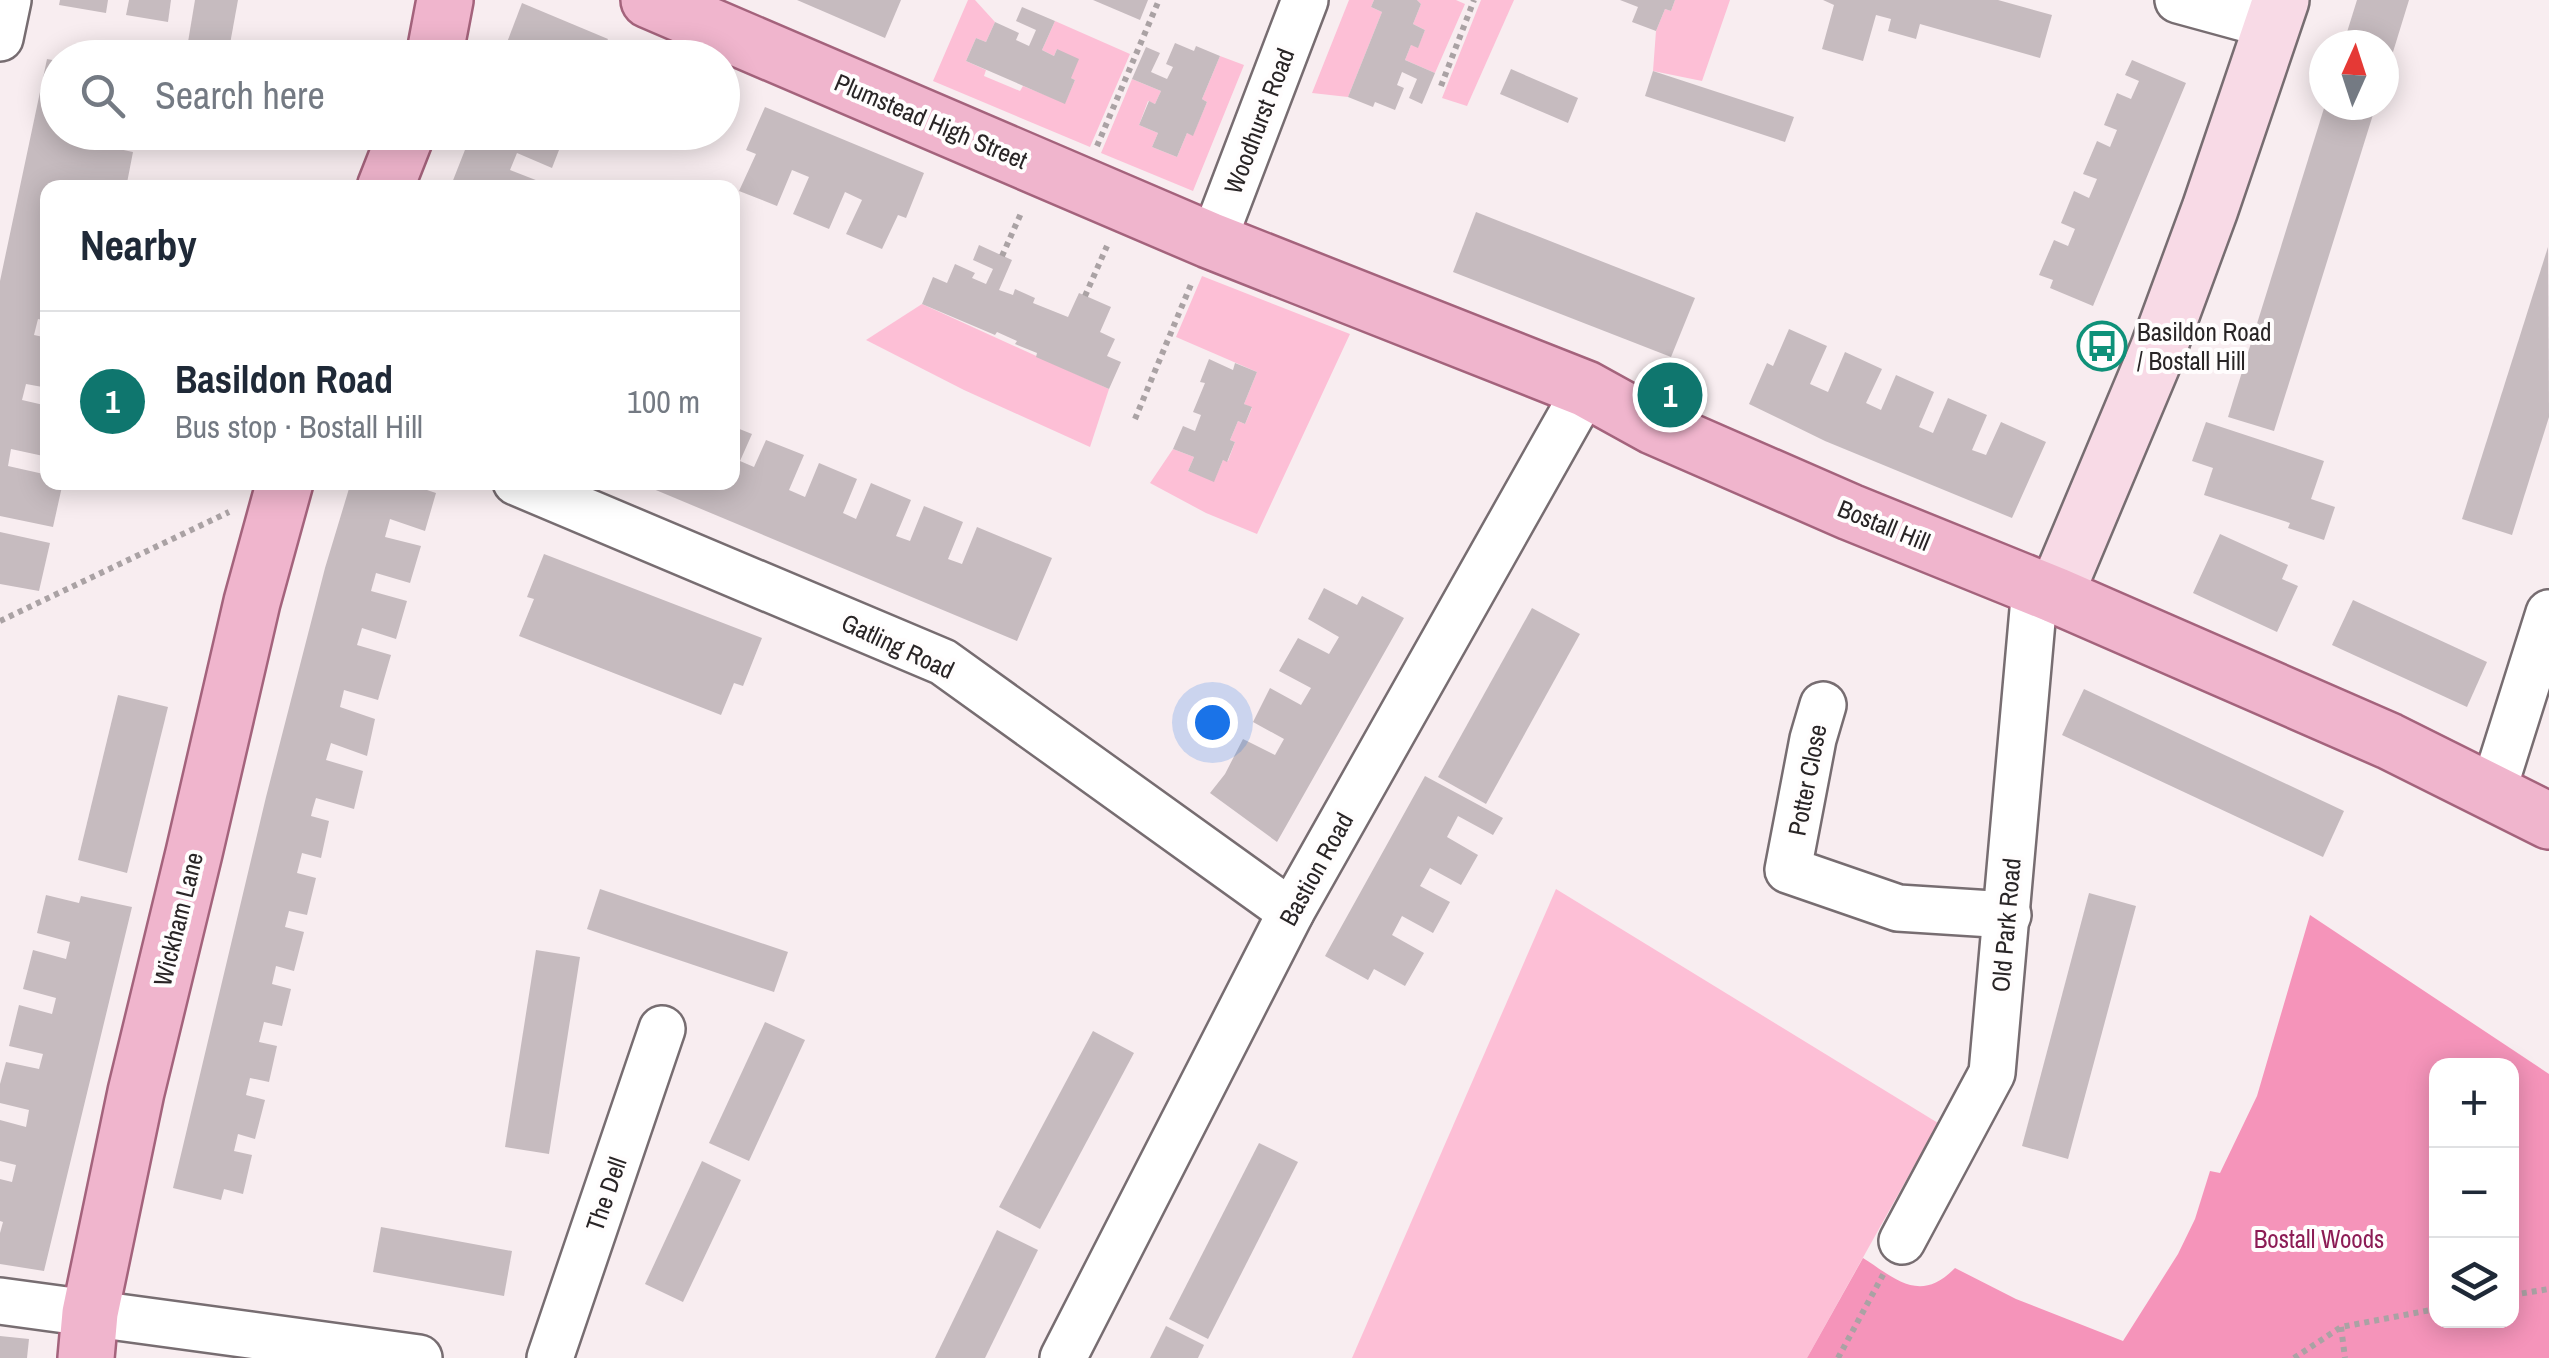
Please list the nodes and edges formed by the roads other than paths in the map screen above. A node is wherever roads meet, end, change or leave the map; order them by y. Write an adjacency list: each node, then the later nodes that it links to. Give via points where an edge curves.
1 (8, 0): 7 (street)
2 (445, 0): 8 (main road)
3 (649, 0): 11 (main road, Plumstead High Street)
4 (1305, 0): 11 (street, Woodhurst Road)
5 (2178, 0): 6 (street)
6 (2277, 13): 15 (main road, via 2158,350)
7 (0, 38)
8 (437, 40)
9 (400, 150): 10 (main road)
10 (387, 180)
11 (1212, 240): 12 (main road, Bostall Hill)
12 (1586, 390): 15 (main road, Bostall Hill, via 1653,426); 20 (street, Bastion Road)
13 (283, 490): 25 (main road, Wickham Lane, via 136,1092)
14 (535, 490): 20 (street, Gatling Road, via 943,662)
15 (2045, 591): 18 (main road, Bostall Hill, via 2388,741); 21 (street, Old Park Road)
16 (2549, 613): 18 (street)
17 (1822, 704): 21 (street, Potter Close, via 1788,870 1898,908)
18 (2492, 794): 19 (main road, Bostall Hill)
19 (2549, 821)
20 (1290, 912): 28 (street, Bastion Road)
21 (2008, 914): 23 (street, Old Park Road, via 1992,1073)
22 (662, 1029): 27 (street, The Dell)
23 (1902, 1241)
24 (0, 1302): 25 (street)
25 (89, 1336): 26 (street)
26 (419, 1358)
27 (550, 1358)
28 (1063, 1358)

